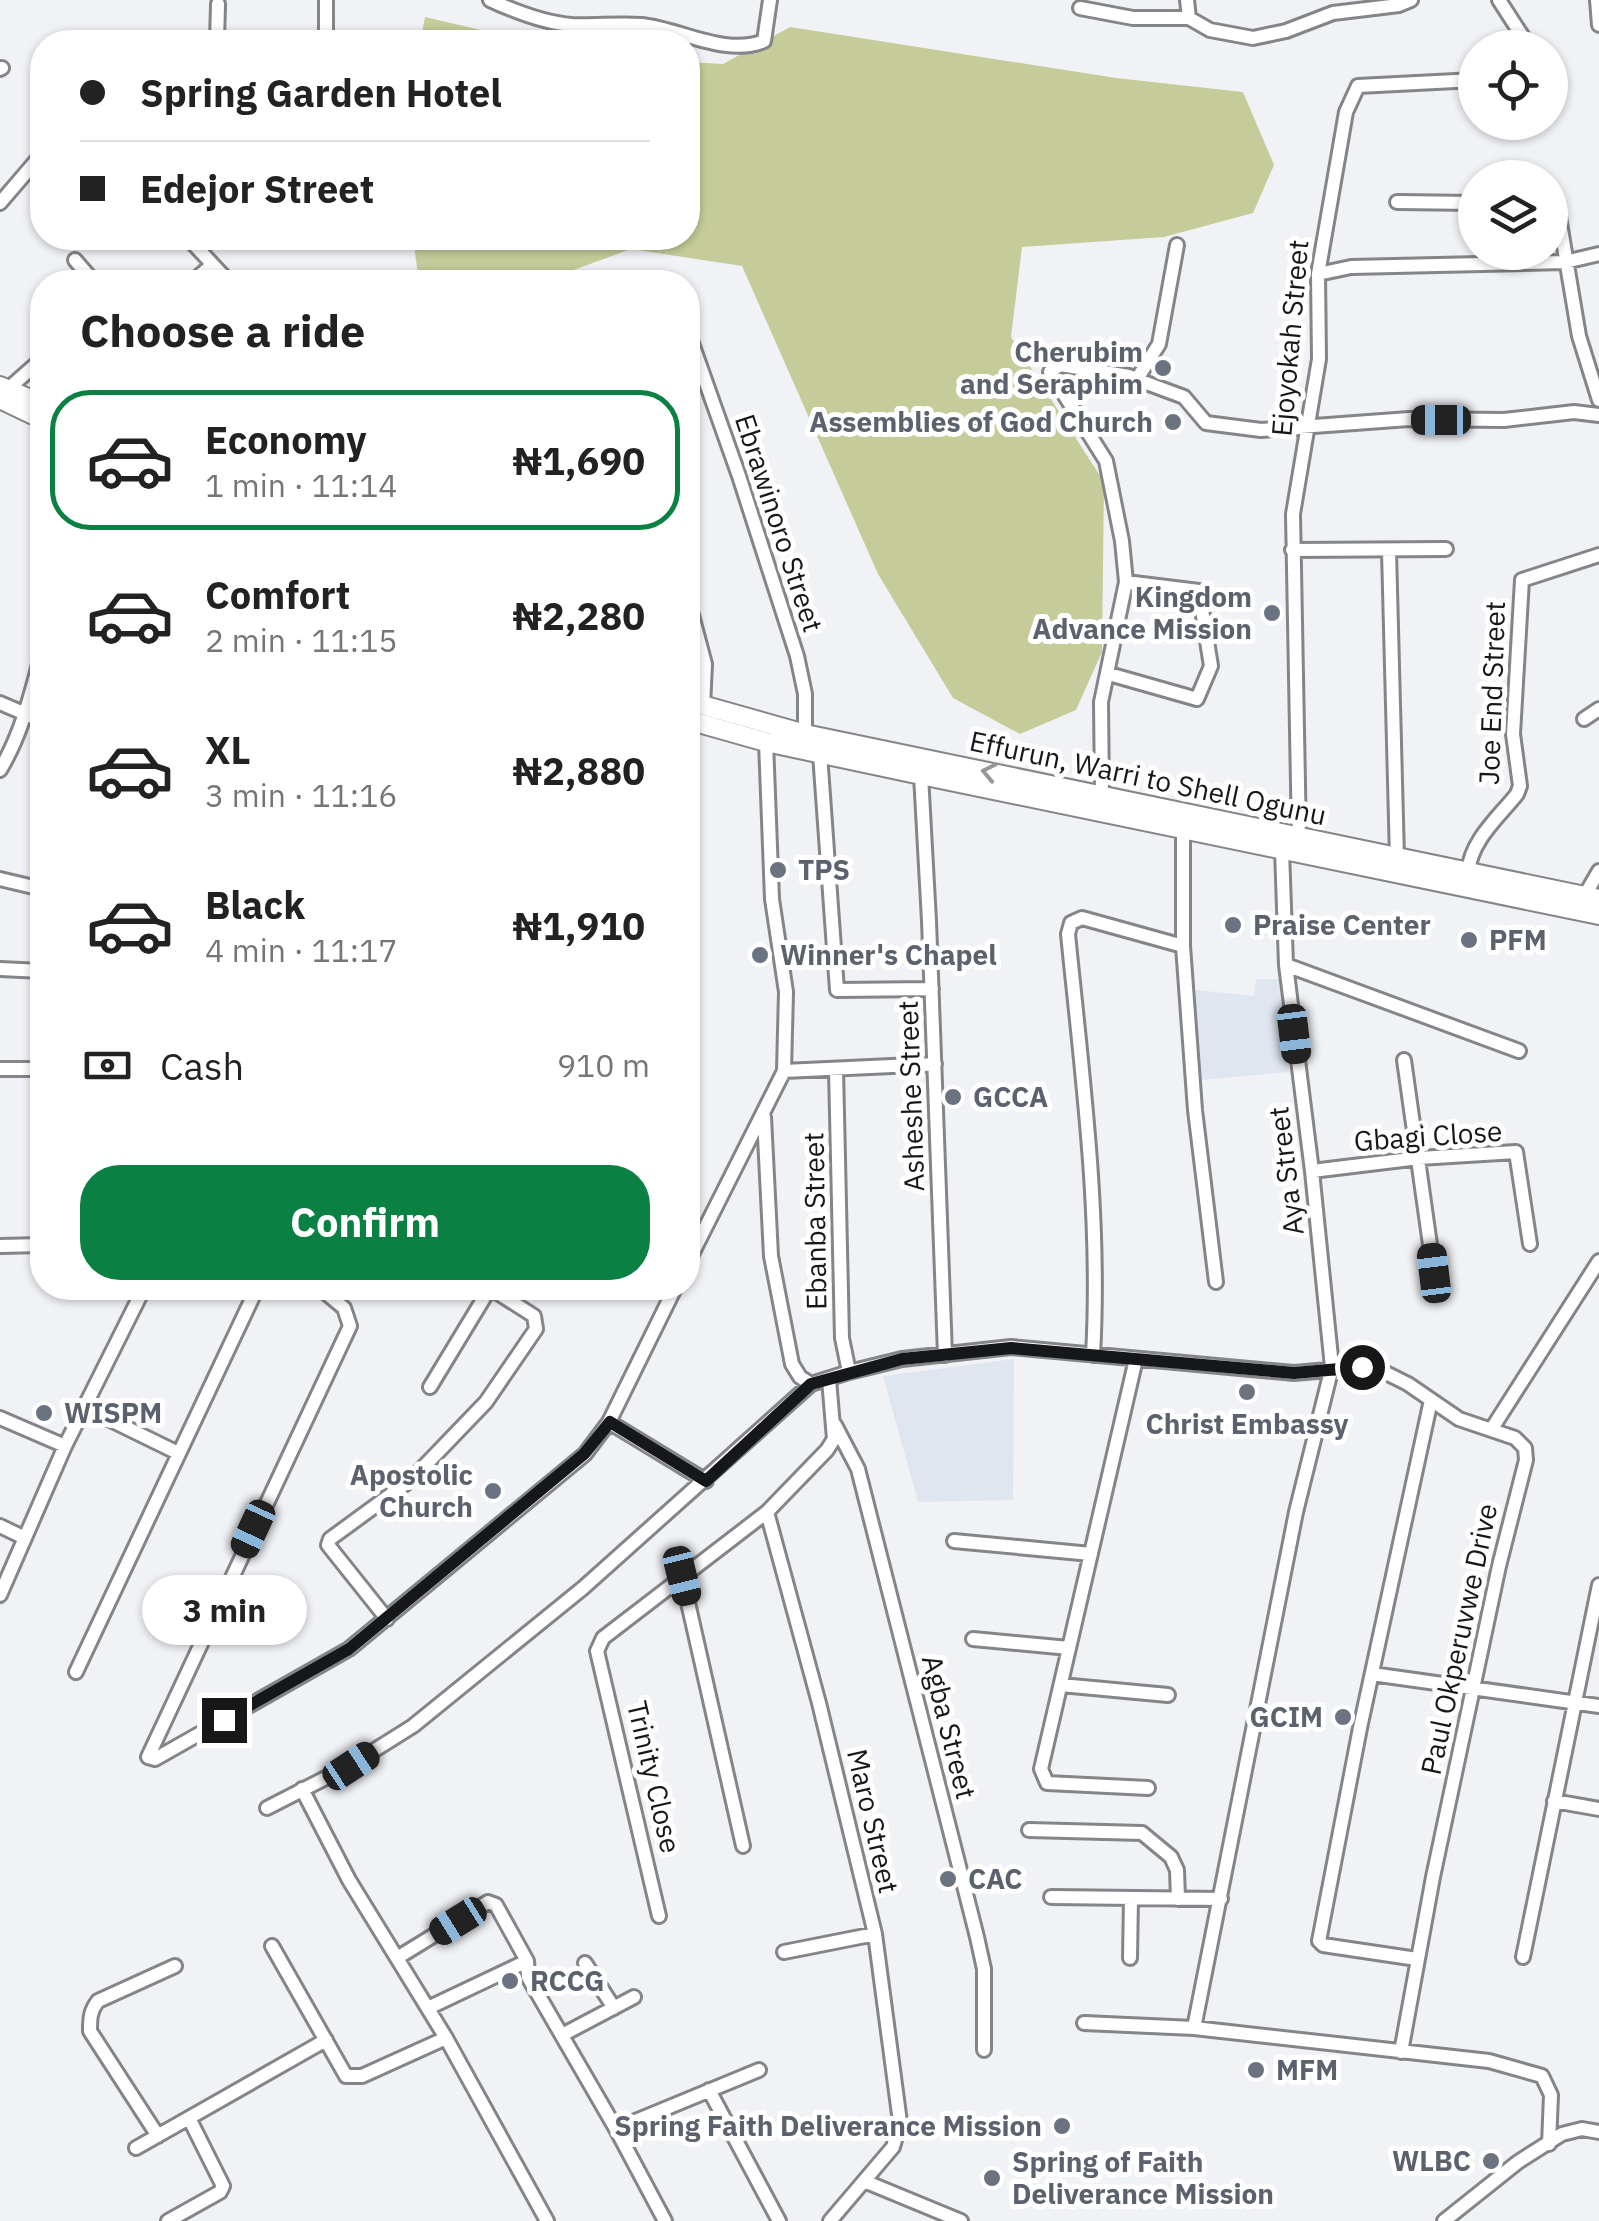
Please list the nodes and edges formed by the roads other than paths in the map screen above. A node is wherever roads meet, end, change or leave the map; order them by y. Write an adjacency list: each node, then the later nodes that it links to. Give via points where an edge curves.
1 (326, 0): 13 (street)
2 (490, 0): 14 (street, via 568,25)
3 (770, 0): 16 (street, via 764,41 752,46)
4 (1187, 0): 10 (street)
5 (1410, 0): 10 (street, via 1333,13 1253,38 1210,30)
6 (1499, 0): 15 (street)
7 (1598, 0): 11 (street)
8 (218, 4): 12 (street)
9 (1080, 8): 10 (street, via 1133,18)
10 (1189, 18)
11 (1599, 25)
12 (218, 30)
13 (326, 30)
14 (663, 30)
15 (1518, 30)
16 (700, 39)
17 (1458, 81): 33 (street, Ejoyokah Street, via 1358,86 1346,112)
18 (30, 168): 20 (street)
19 (1397, 202): 21 (street)
20 (0, 203)
21 (1458, 203)
22 (1177, 245): 36 (street, via 1159,344)
23 (199, 250): 28 (street)
24 (1599, 254): 26 (street)
25 (75, 260): 29 (street)
26 (1568, 261)
27 (1458, 264): 33 (street)
28 (212, 265): 30 (street); 31 (street)
29 (84, 270)
30 (206, 270)
31 (217, 270)
32 (1567, 270): 39 (street)
33 (1318, 274): 42 (street, Ejoyokah Street, via 1319,360)
34 (700, 366): 59 (street, Ebrawinoro Street, via 797,656 806,694)
35 (30, 369): 37 (street)
36 (1137, 379): 42 (street, via 1184,398 1206,423); 47 (street, via 1060,365 1050,372 1106,462)
37 (3, 391): 38 (main road); 40 (main road)
38 (30, 400)
39 (1599, 400)
40 (30, 410)
41 (1599, 415): 42 (street)
42 (1308, 427): 44 (street, Ejoyokah Street)
43 (1446, 549): 45 (street)
44 (1292, 550): 45 (street); 66 (street, Ejoyokah Street)
45 (1389, 551): 68 (street)
46 (1599, 555): 70 (street, Joe End Street, via 1522,580 1513,734 1520,786 1476,843)
47 (1126, 582): 49 (street); 49 (street, via 1199,592 1211,666 1197,699)
48 (700, 645): 50 (street)
49 (1109, 674): 64 (street, via 1101,702)
50 (700, 684)
51 (30, 702): 55 (street)
52 (0, 703): 55 (street)
53 (700, 705): 59 (main road, Effurun, Warri to Shell Ogunu)
54 (1599, 709): 57 (street)
55 (27, 714): 56 (street); 62 (street)
56 (30, 715)
57 (1584, 718)
58 (700, 723): 60 (main road)
59 (805, 734): 64 (main road, Effurun, Warri to Shell Ogunu, one-way to 59)
60 (766, 742): 61 (main road); 86 (street, via 772,899 786,992)
61 (820, 754): 63 (main road); 79 (street, via 837,990)
62 (0, 770)
63 (920, 775): 65 (main road); 79 (street, Asheshe Street)
64 (1102, 796): 66 (main road, Effurun, Warri to Shell Ogunu)
65 (1183, 828): 67 (main road); 75 (street)
66 (1299, 838): 68 (main road, Effurun, Warri to Shell Ogunu)
67 (1282, 850): 68 (main road); 76 (street, Aya Street)
68 (1394, 865): 70 (main road, Effurun, Warri to Shell Ogunu); 74 (main road)
69 (1599, 870): 73 (street)
70 (1468, 872): 73 (main road, Effurun, Warri to Shell Ogunu)
71 (0, 879): 72 (street)
72 (30, 886)
73 (1592, 897)
74 (1599, 915)
75 (1183, 946): 96 (street); 104 (street, via 1082,918 1068,934 1092,1169)
76 (1286, 965): 80 (street); 89 (street, Aya Street)
77 (0, 969): 78 (street)
78 (30, 970)
79 (932, 989): 82 (street, Asheshe Street)
80 (1519, 1051)
81 (1404, 1060): 88 (street)
82 (935, 1064): 84 (street); 103 (street, Asheshe Street)
83 (30, 1067): 85 (street)
84 (836, 1068): 86 (street); 107 (street, Ebanba Street, via 842,1338)
85 (0, 1069)
86 (784, 1071): 87 (street)
87 (764, 1109): 90 (street); 109 (street, via 771,1256 792,1364)
88 (1419, 1158): 89 (street, Gbagi Close); 91 (street, Gbagi Close, via 1516,1152); 95 (street)
89 (1312, 1171): 106 (street, Aya Street)
90 (700, 1238)
91 (1530, 1244)
92 (30, 1245): 93 (street)
93 (0, 1246)
94 (1599, 1261): 116 (street)
95 (1434, 1273)
96 (1216, 1282)
97 (138, 1300): 112 (street)
98 (250, 1300): 118 (street)
99 (334, 1300): 128 (street, via 350,1326 148,1758 328,1662)
100 (483, 1300): 110 (street)
101 (509, 1300): 128 (street, via 534,1316 536,1328 486,1402 412,1478 330,1539 328,1545)
102 (669, 1300): 114 (street)
103 (945, 1354): 104 (street, Paul Okperuvwe Drive, via 1011,1348); 107 (street, Paul Okperuvwe Drive)
104 (1093, 1355): 105 (street, Paul Okperuvwe Drive)
105 (1136, 1358): 106 (street, Paul Okperuvwe Drive, via 1294,1373); 124 (street)
106 (1332, 1368): 111 (street, Paul Okperuvwe Drive, via 1384,1372); 148 (street, Aya Street, via 1296,1512)
107 (849, 1372): 108 (street, Paul Okperuvwe Drive)
108 (829, 1379): 109 (street, Paul Okperuvwe Drive); 115 (street)
109 (811, 1384): 119 (street)
110 (430, 1387)
111 (1431, 1400): 116 (street, Paul Okperuvwe Drive); 132 (street)
112 (84, 1407): 117 (street); 118 (street)
113 (0, 1418): 117 (street)
114 (610, 1422): 119 (street); 128 (street, via 584,1454)
115 (834, 1422): 120 (street, via 827,1450); 168 (street, Agba Street, via 858,1470 977,1938 984,1969)
116 (1491, 1430): 134 (street, Paul Okperuvwe Drive, via 1521,1442 1526,1460)
117 (66, 1446): 122 (street)
118 (178, 1453): 131 (street)
119 (706, 1481): 139 (street, via 413,1726)
120 (766, 1512): 125 (street); 150 (street, Maro Street)
121 (0, 1526): 122 (street)
122 (25, 1538): 127 (street)
123 (954, 1541): 124 (street)
124 (1091, 1554): 130 (street)
125 (682, 1576): 144 (street); 149 (street, Trinity Close, via 602,1638 598,1651)
126 (1599, 1585): 136 (street)
127 (0, 1595)
128 (387, 1619)
129 (974, 1639): 130 (street)
130 (1069, 1648): 133 (street)
131 (76, 1672)
132 (1372, 1674): 134 (street); 155 (street, via 1320,1941)
133 (1060, 1685): 135 (street); 138 (street, via 1042,1778)
134 (1474, 1688): 136 (street); 155 (street, Paul Okperuvwe Drive)
135 (1168, 1696)
136 (1574, 1702): 137 (street); 140 (street)
137 (1599, 1706)
138 (1148, 1788)
139 (302, 1789): 141 (street); 153 (street)
140 (1554, 1801): 142 (street); 156 (street)
141 (267, 1808)
142 (1599, 1808)
143 (1029, 1830): 147 (street, via 1142,1833 1171,1857)
144 (743, 1846)
145 (1051, 1897): 146 (street)
146 (1132, 1898): 147 (street); 154 (street)
147 (1178, 1899): 148 (street)
148 (1221, 1899): 164 (street, Aya Street)
149 (660, 1916)
150 (875, 1934): 152 (street); 178 (street, Maro Street, via 900,2122 893,2146)
151 (272, 1946): 167 (street)
152 (784, 1952)
153 (398, 1958): 157 (street, via 488,1902 496,1904); 161 (street)
154 (1130, 1958)
155 (1418, 1958): 169 (street, Paul Okperuvwe Drive)
156 (1523, 1958)
157 (527, 1961): 161 (street); 165 (street, via 528,1977)
158 (584, 1963): 162 (street)
159 (174, 1966): 175 (street, via 98,2001 90,2020 90,2032)
160 (634, 1997): 162 (street)
161 (428, 2008): 166 (street)
162 (614, 2008): 165 (street)
163 (1084, 2023): 164 (street)
164 (1194, 2028): 169 (street)
165 (562, 2035): 173 (street)
166 (446, 2038): 167 (street, via 354,2078 346,2076); 180 (street)
167 (326, 2040): 172 (street)
168 (984, 2050)
169 (1400, 2052): 176 (street, via 1489,2061 1542,2076 1551,2095)
170 (759, 2070): 171 (street)
171 (708, 2090): 173 (street); 182 (street)
172 (189, 2118): 175 (street); 179 (street, via 223,2186)
173 (616, 2129): 181 (street)
174 (1599, 2132): 176 (street, via 1582,2128)
175 (158, 2136): 177 (street)
176 (1548, 2144): 185 (street)
177 (136, 2148)
178 (864, 2180): 183 (street); 184 (street)
179 (168, 2221)
180 (547, 2221)
181 (665, 2221)
182 (779, 2221)
183 (830, 2221)
184 (962, 2221)
185 (1444, 2221)

